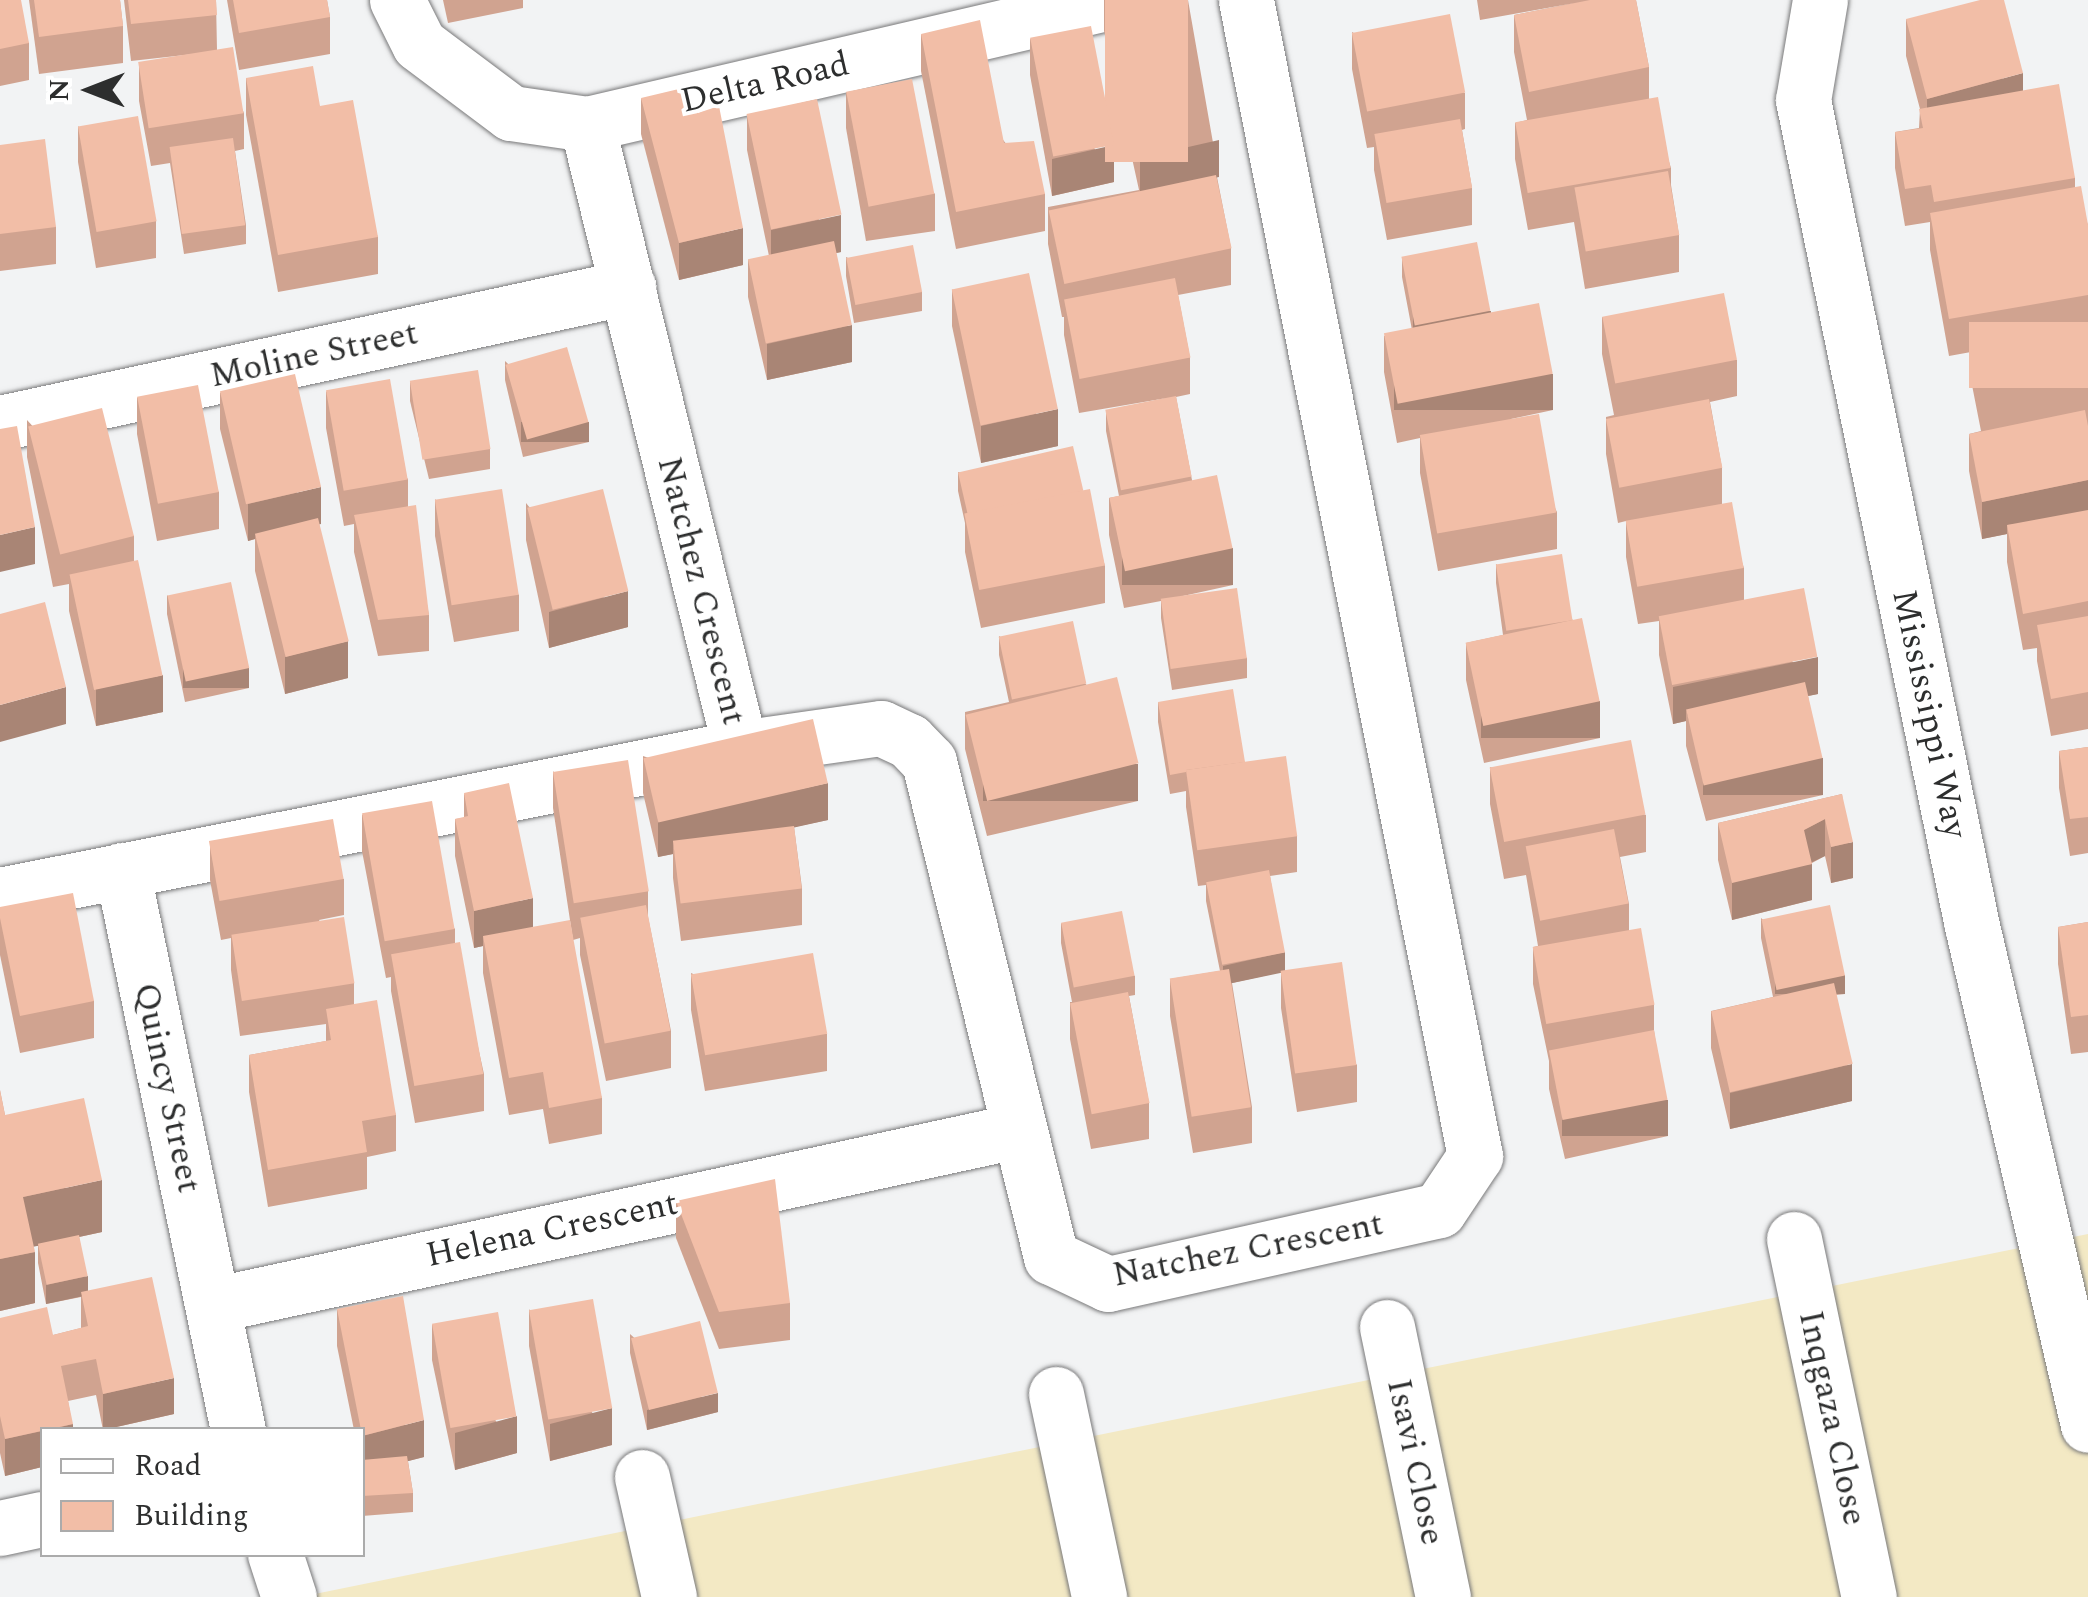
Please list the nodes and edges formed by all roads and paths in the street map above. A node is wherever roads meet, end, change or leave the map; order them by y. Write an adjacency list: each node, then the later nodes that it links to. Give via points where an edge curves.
1 (397, 0): 5 (street, Delta Road, via 419,44 510,113)
2 (1119, 0): 5 (street, Delta Road)
3 (1246, 0): 11 (street, Natchez Crescent, via 1476,1156 1439,1210 1108,1284 1051,1257)
4 (1820, 0): 15 (street, Mississippi Way, via 1804,100 1972,926)
5 (586, 124): 6 (street, Natchez Crescent)
6 (628, 287): 7 (street, Moline Street); 8 (street, Natchez Crescent)
7 (0, 423)
8 (740, 748): 9 (street); 11 (street, Natchez Crescent, via 881,728 929,762)
9 (122, 870): 10 (street); 13 (street, Quincy Street)
10 (0, 895)
11 (1016, 1131): 13 (street, Helena Crescent)
12 (1794, 1239): 27 (street, Inqgaza Close)
13 (213, 1305): 18 (street)
14 (1388, 1327): 26 (street, Isavi Close)
15 (2080, 1336): 17 (street, Mississippi Way)
16 (1056, 1394): 25 (street)
17 (2088, 1425)
18 (237, 1427)
19 (642, 1477): 24 (street)
20 (40, 1519): 21 (street)
21 (0, 1528)
22 (275, 1557): 23 (street)
23 (289, 1597)
24 (669, 1597)
25 (1099, 1597)
26 (1442, 1597)
27 (1870, 1597)

